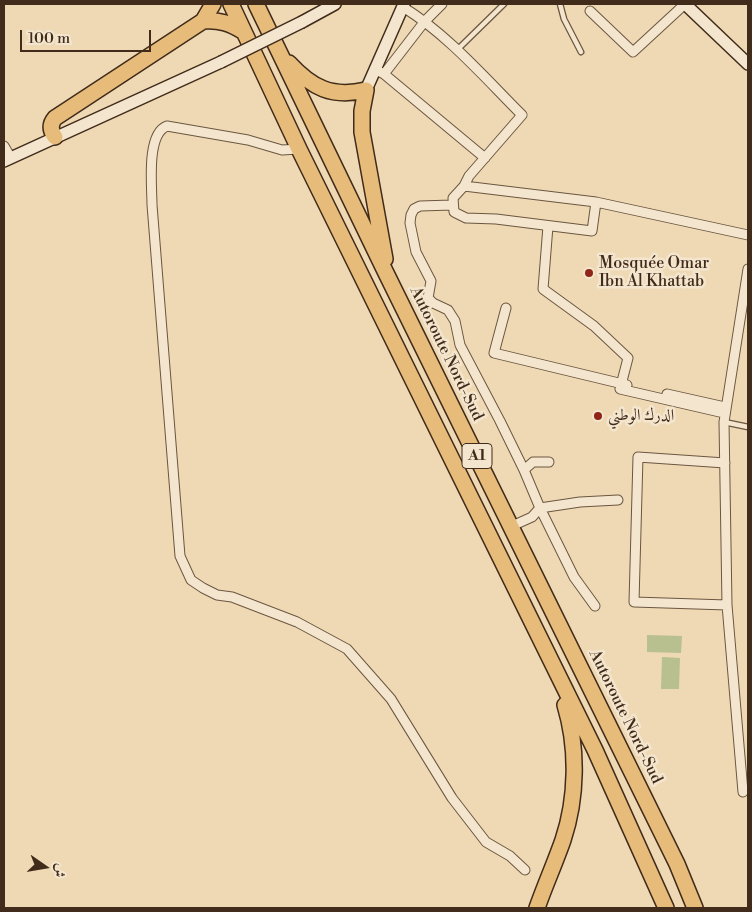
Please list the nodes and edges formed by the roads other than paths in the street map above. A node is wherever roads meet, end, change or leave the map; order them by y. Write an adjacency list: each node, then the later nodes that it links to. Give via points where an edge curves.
1 (213, 4): 11 (highway)
2 (230, 4): 13 (highway, A1)
3 (256, 4): 15 (highway, Autoroute Nord-Sud / A1)
4 (335, 4): 20 (main road, bridge, via 221,62)
5 (442, 4): 12 (street)
6 (504, 4): 14 (lane)
7 (560, 4): 16 (lane)
8 (685, 4): 10 (street, via 633,52); 17 (main road)
9 (403, 5): 12 (street); 18 (main road)
10 (590, 10)
11 (203, 21): 13 (highway, via 224,22); 20 (highway, via 55,118 51,125)
12 (425, 21): 14 (street); 18 (street)
13 (244, 32): 22 (highway, A1)
14 (457, 50): 23 (street, via 522,115)
15 (279, 51): 19 (highway, via 315,86 341,94); 31 (highway, Autoroute Nord-Sud / A1)
16 (581, 52)
17 (747, 64)
18 (379, 72): 19 (main road); 23 (street)
19 (366, 90): 31 (highway, via 362,132)
20 (55, 137): 24 (main road)
21 (4, 146): 24 (street)
22 (299, 149): 44 (highway, A1); 47 (street, via 282,150 248,140 166,126 156,140 152,158 152,205 180,556 191,580 203,588 297,622 347,649 391,699 452,798 486,842 510,856)
23 (485, 158): 25 (street)
24 (8, 159)
25 (464, 186): 26 (street); 27 (street, via 453,198)
26 (596, 202): 28 (street, via 592,231); 29 (street)
27 (452, 205): 28 (street, via 454,212 466,218); 38 (street, via 420,206 414,209 410,223 416,252 431,281 428,298 448,310 455,321 460,345)
28 (548, 226): 33 (street, via 543,289 594,326 628,358)
29 (748, 235)
30 (748, 269): 34 (street)
31 (385, 271): 41 (highway, Autoroute Nord-Sud / A1)
32 (506, 308): 33 (street, via 494,353)
33 (622, 384): 34 (street, via 620,389)
34 (724, 414): 35 (lane); 37 (street)
35 (748, 427)
36 (549, 462): 38 (street, via 533,462)
37 (725, 463): 43 (street); 43 (street, via 638,456 634,602)
38 (524, 470): 40 (street)
39 (618, 500): 40 (street)
40 (540, 508): 41 (street, via 532,517); 42 (street, via 574,577)
41 (512, 526): 46 (highway, Autoroute Nord-Sud / A1)
42 (595, 606)
43 (727, 606): 45 (street)
44 (554, 668): 48 (highway, via 570,721 574,777 564,839); 49 (highway, A1)
45 (743, 792)
46 (678, 864): 50 (highway, Autoroute Nord-Sud / A1); 51 (highway)
47 (525, 870)
48 (537, 908)
49 (666, 908)
50 (695, 908)
51 (704, 908)

